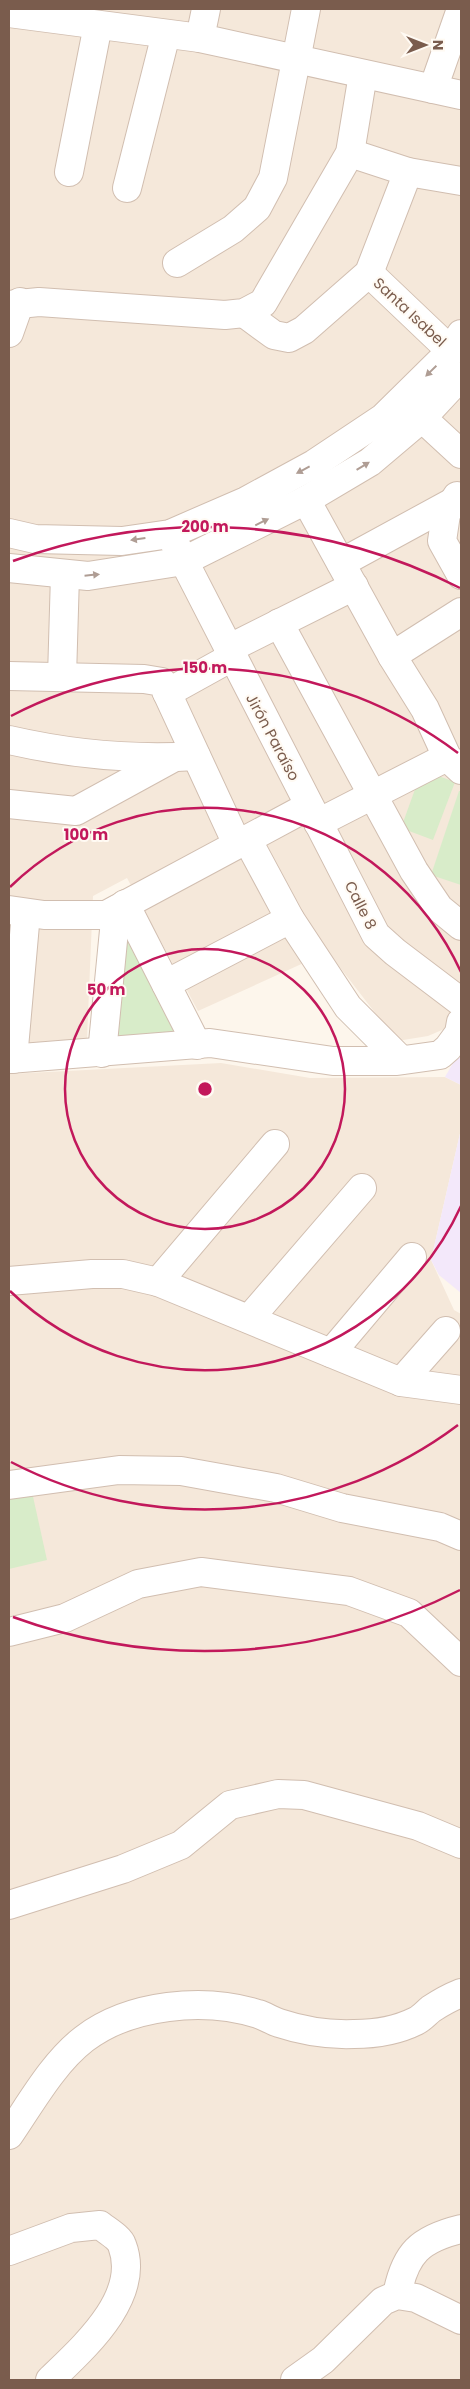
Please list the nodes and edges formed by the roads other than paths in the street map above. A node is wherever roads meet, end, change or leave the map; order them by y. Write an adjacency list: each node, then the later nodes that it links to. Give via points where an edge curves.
1 (206, 9): 7 (street)
2 (306, 9): 8 (street)
3 (461, 9): 10 (street)
4 (9, 13): 5 (street)
5 (98, 25): 6 (street); 13 (street)
6 (166, 34): 7 (street); 16 (street)
7 (200, 38): 8 (street)
8 (297, 59): 9 (street); 17 (street, via 273,178 257,208 233,228)
9 (363, 74): 10 (street); 12 (street)
10 (433, 89): 11 (street)
11 (461, 95)
12 (350, 153): 14 (street); 20 (street, via 262,303)
13 (69, 172)
14 (408, 172): 15 (street); 18 (street)
15 (461, 181)
16 (127, 188)
17 (177, 263)
18 (369, 273): 20 (street, via 304,330 289,338 274,335); 22 (street, Santa Isabel)
19 (14, 303): 20 (street, via 199,315); 21 (street)
20 (244, 313)
21 (9, 333)
22 (458, 353): 23 (street); 28 (street, one-way to 28, via 383,418 314,464 246,500)
23 (422, 418): 24 (street); 26 (street, one-way to 23, via 370,462)
24 (461, 454)
25 (457, 495): 32 (street); 33 (street, via 446,514 442,541)
26 (306, 500): 29 (street, one-way to 26); 32 (street)
27 (9, 533): 28 (street, one-way to 27, via 122,541 35,539)
28 (170, 534): 29 (street, Jirón Paraíso)
29 (184, 560): 31 (street, one-way to 29, via 88,576); 36 (street, Jirón Paraíso)
30 (9, 568): 31 (street)
31 (64, 575): 39 (street)
32 (348, 575): 35 (street); 37 (street)
33 (461, 575)
34 (461, 612): 37 (street)
35 (279, 623): 36 (street); 44 (street)
36 (230, 653): 40 (street); 46 (street, Jirón Paraíso)
37 (392, 656): 43 (street)
38 (9, 676): 39 (street)
39 (62, 677): 40 (street, via 144,679 162,682)
40 (167, 693): 42 (street)
41 (9, 740): 42 (street, via 54,750 152,758)
42 (185, 757): 45 (street, via 76,811); 47 (street)
43 (454, 763): 44 (street)
44 (374, 794): 46 (street); 51 (street, via 414,871 439,908)
45 (9, 804)
46 (314, 814): 47 (street); 53 (street, Calle 8, via 376,935)
47 (242, 842): 48 (street); 50 (street)
48 (120, 907): 49 (street, via 106,915); 52 (street); 57 (street)
49 (18, 911): 54 (street)
50 (290, 919): 52 (street); 59 (street, via 348,1007)
51 (461, 926)
52 (166, 984): 56 (street)
53 (461, 1002)
54 (13, 1007): 58 (street)
55 (461, 1022): 59 (street, via 459,1033 440,1055)
56 (197, 1044): 57 (street); 59 (street, via 210,1043 333,1061)
57 (102, 1053): 58 (street)
58 (11, 1059)
59 (401, 1060)
60 (275, 1144): 64 (street)
61 (362, 1188): 65 (street)
62 (412, 1257): 67 (street)
63 (9, 1281): 64 (street, via 123,1274)
64 (158, 1282): 65 (street)
65 (248, 1319): 67 (street)
66 (446, 1330): 68 (street)
67 (331, 1353): 68 (street)
68 (401, 1382): 69 (street)
69 (461, 1390)
70 (9, 1485): 71 (street, via 119,1470 181,1471 276,1488 342,1508 440,1527)
71 (461, 1536)
72 (9, 1632): 73 (street, via 66,1618 138,1584 201,1572 349,1591 409,1613)
73 (461, 1662)
74 (461, 1844): 75 (street, via 418,1826 304,1795 278,1794 230,1805 181,1846 123,1869)
75 (9, 1905)
76 (461, 1993): 77 (street, via 417,2021 386,2030 354,2034 309,2032 276,2023 259,2014 220,2007 154,2010 112,2023 83,2040 58,2066)
77 (9, 2134)
78 (461, 2229): 80 (street, via 423,2243 409,2257 401,2272)
79 (9, 2251): 82 (street, via 71,2228 100,2225 122,2244 128,2271 114,2307 95,2336)
80 (397, 2295): 81 (street, via 416,2298); 83 (street, via 383,2301 323,2360)
81 (461, 2320)
82 (50, 2380)
83 (294, 2380)

